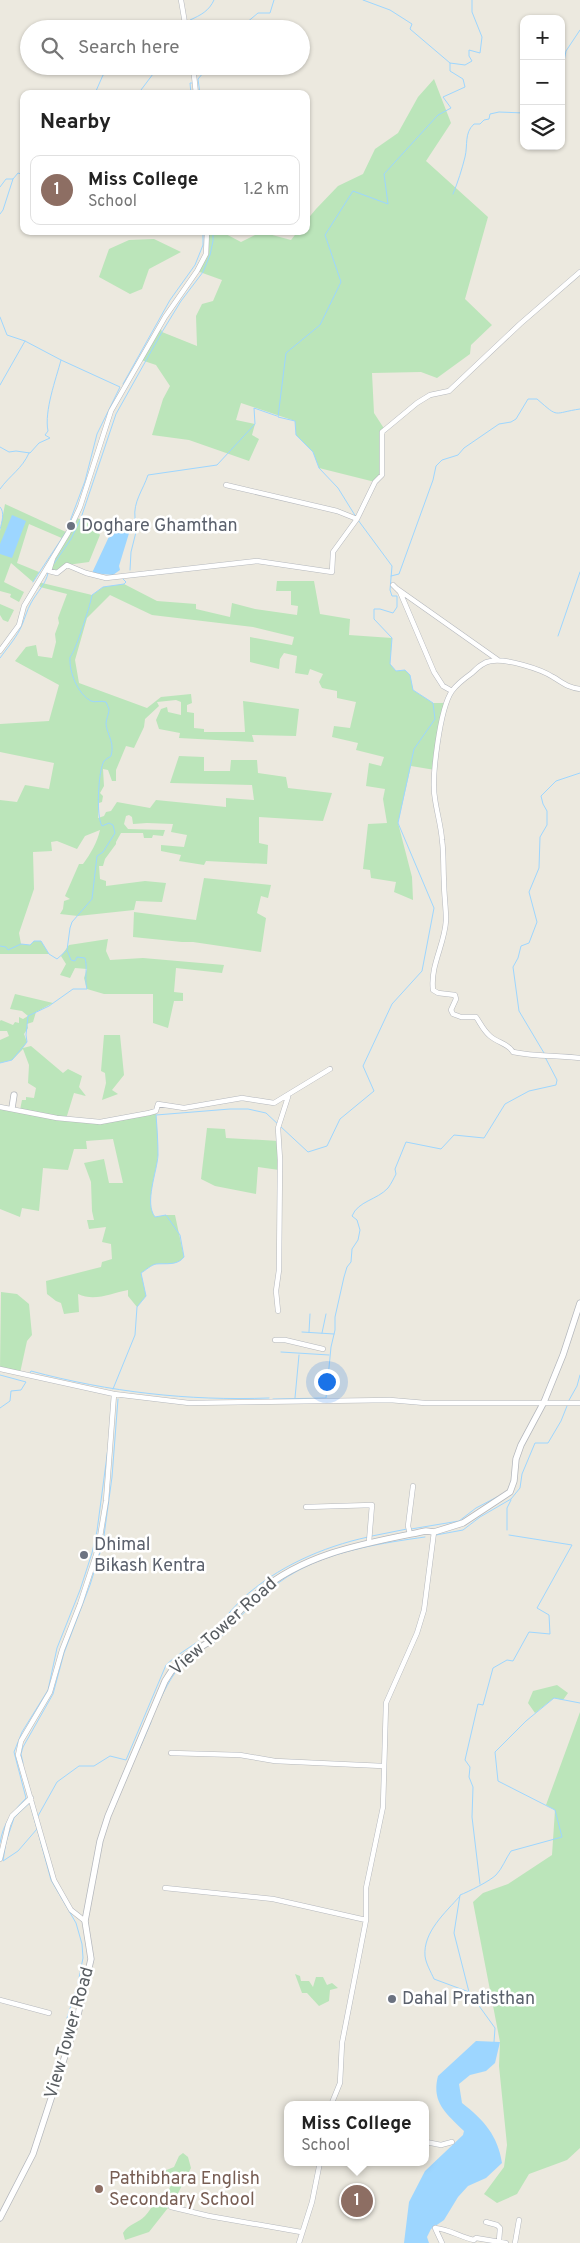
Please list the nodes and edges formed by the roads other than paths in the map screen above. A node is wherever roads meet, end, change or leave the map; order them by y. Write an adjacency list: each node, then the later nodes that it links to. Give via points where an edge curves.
1 (181, 0): 2 (street)
2 (184, 20)
3 (194, 75): 4 (street)
4 (196, 90)
5 (207, 235): 9 (street, via 206,254 197,271 165,317 111,411 80,507)
6 (580, 272): 8 (street, via 449,390 416,403 382,432 382,475 375,482)
7 (226, 485): 8 (street)
8 (357, 518): 9 (street, via 333,552 332,572 257,562 106,578 67,566 57,573 49,571)
9 (53, 558): 10 (street, via 24,606 19,625)
10 (0, 651)
11 (499, 661): 12 (street, via 553,676); 13 (street, via 485,662); 13 (street, via 394,586 410,612 434,672 443,686)
12 (580, 689)
13 (452, 691): 14 (street, via 446,703 434,782 444,862 446,922 433,972 432,990 454,996 453,1014 476,1017 482,1029 513,1052 528,1056)
14 (580, 1058)
15 (330, 1070): 17 (street)
16 (14, 1095): 19 (street)
17 (288, 1096): 19 (street, via 274,1103 242,1098 184,1108 158,1104 156,1111 105,1122 57,1118); 21 (street, via 278,1128)
18 (0, 1107): 19 (street)
19 (12, 1108)
20 (580, 1303): 26 (street, View Tower Road)
21 (278, 1311)
22 (275, 1340): 23 (street)
23 (323, 1349)
24 (0, 1369): 25 (street)
25 (114, 1394): 26 (street, via 229,1404 390,1400 425,1403); 35 (street, via 106,1502 98,1548 50,1692 22,1741 18,1755)
26 (544, 1402): 27 (street); 30 (street, View Tower Road, via 521,1445 510,1492 463,1523)
27 (580, 1403)
28 (413, 1486): 31 (street)
29 (306, 1507): 32 (street, via 372,1505)
30 (434, 1532): 31 (street, View Tower Road); 34 (street, via 424,1610 386,1703)
31 (410, 1534): 32 (street, View Tower Road)
32 (369, 1542): 39 (street, View Tower Road, via 286,1572 254,1597 213,1639 173,1668 161,1689 108,1816 100,1840)
33 (171, 1753): 34 (street)
34 (383, 1766): 38 (street, via 383,1808 366,1888)
35 (31, 1798): 36 (street, via 12,1816); 39 (street, via 54,1880 71,1910)
36 (0, 1859)
37 (165, 1888): 38 (street, via 273,1899)
38 (366, 1920): 42 (street, via 342,2043 340,2083)
39 (85, 1921): 47 (street, View Tower Road, via 91,1959 84,1992 33,2154)
40 (0, 2000): 41 (street)
41 (49, 2013)
42 (333, 2101)
43 (452, 2142): 44 (street, via 441,2145)
44 (429, 2143)
45 (319, 2166): 50 (street)
46 (171, 2207): 50 (street)
47 (0, 2218)
48 (519, 2220): 55 (street)
49 (486, 2222): 51 (street, via 500,2228)
50 (301, 2232): 52 (street)
51 (499, 2241): 53 (street, via 463,2238 449,2230 434,2228); 54 (street)
52 (299, 2243)
53 (442, 2243)
54 (506, 2243)
55 (516, 2243)

